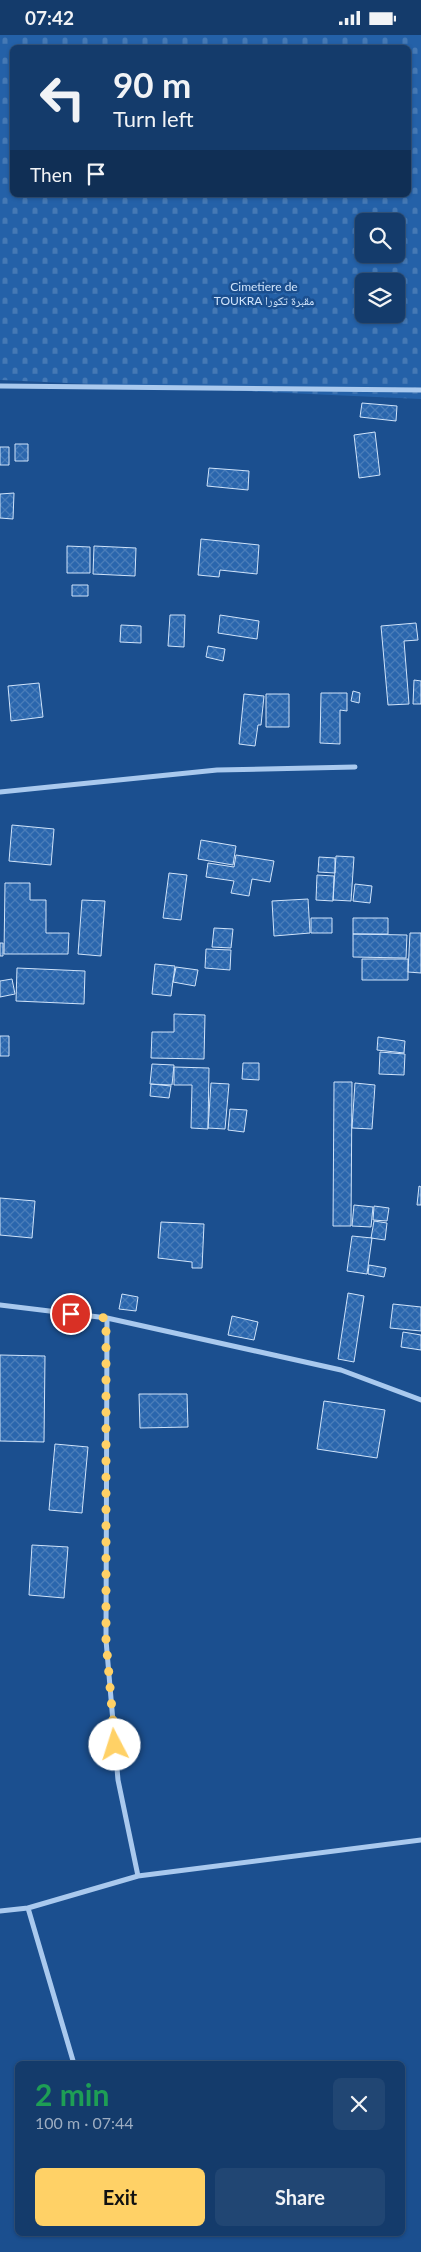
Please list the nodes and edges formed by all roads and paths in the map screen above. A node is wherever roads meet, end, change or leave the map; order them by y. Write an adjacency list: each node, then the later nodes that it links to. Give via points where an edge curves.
1 (0, 386): 2 (street)
2 (421, 390)
3 (355, 767): 4 (street, via 217,770)
4 (0, 792)
5 (0, 1305): 6 (street)
6 (106, 1318): 7 (street, via 341,1370); 9 (street, via 106,1640 118,1780)
7 (421, 1400)
8 (421, 1840): 9 (street)
9 (138, 1876): 10 (street)
10 (28, 1908): 11 (street); 12 (street)
11 (0, 1911)
12 (73, 2061)

